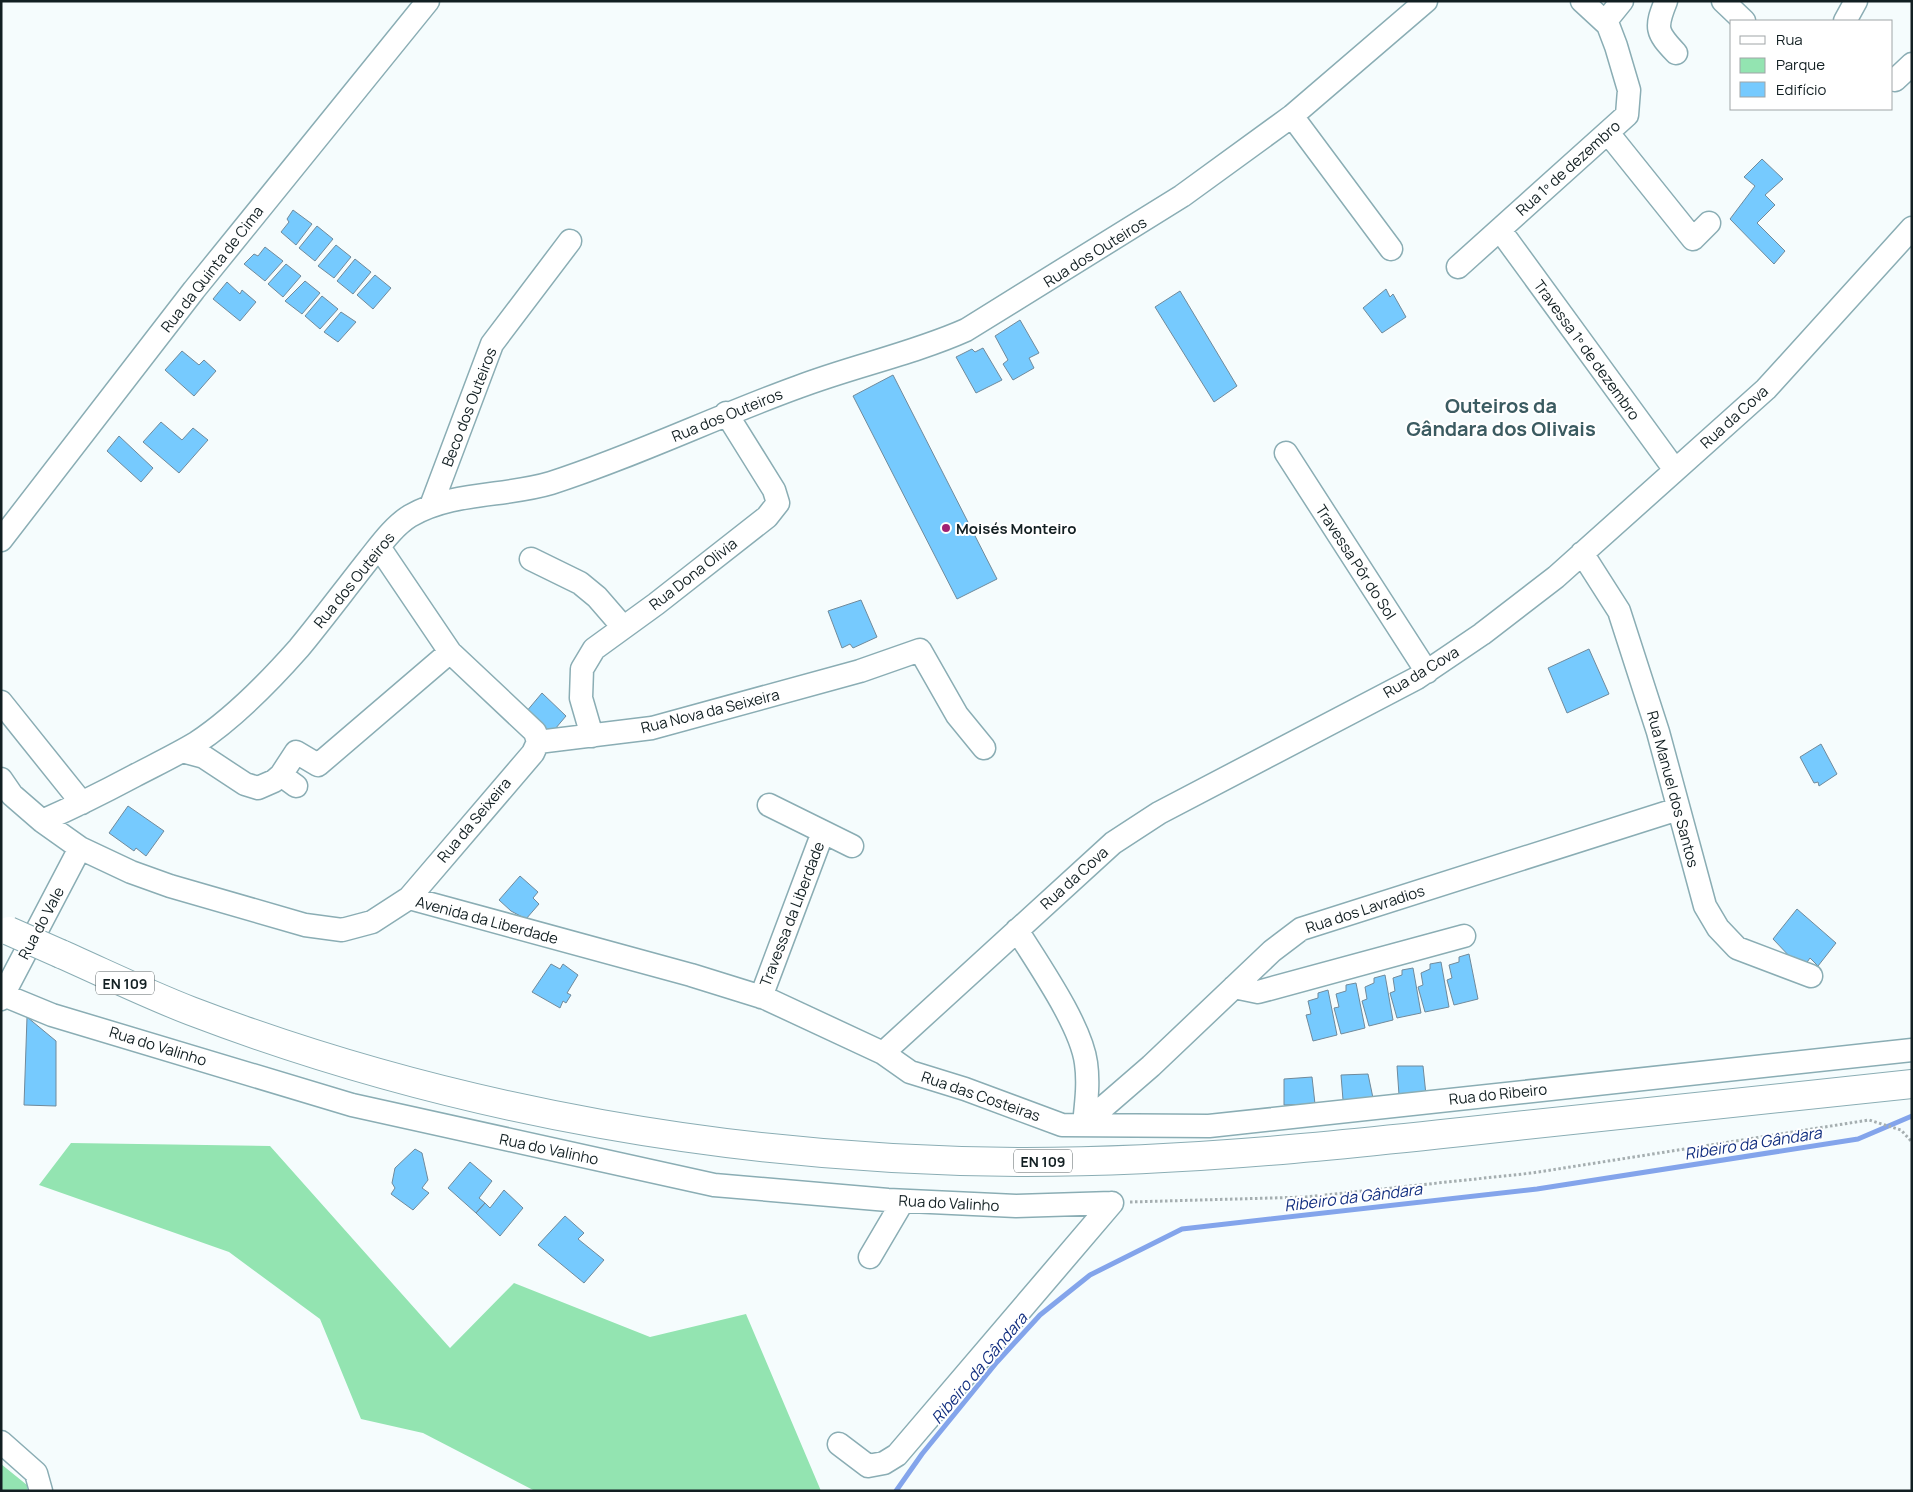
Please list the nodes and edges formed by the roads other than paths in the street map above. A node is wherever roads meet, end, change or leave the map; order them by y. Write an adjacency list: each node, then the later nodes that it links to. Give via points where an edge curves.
1 (428, 1): 26 (street, Rua da Quinta de Cima, via 194,290)
2 (1426, 1): 14 (street, Rua dos Outeiros)
3 (1582, 1): 10 (street, Rua 1º de dezembro)
4 (1622, 1): 10 (street)
5 (1666, 1): 11 (street, via 1658,21 1659,35)
6 (1723, 1): 8 (street)
7 (1856, 1): 9 (street)
8 (1743, 20)
9 (1846, 20)
10 (1605, 22): 15 (street, Rua 1º de dezembro, via 1629,90 1627,115)
11 (1676, 53)
12 (1912, 64): 13 (street)
13 (1895, 80)
14 (1292, 116): 20 (street); 22 (street, Rua dos Outeiros, via 1175,201 966,330 929,346 817,380)
15 (1608, 133): 16 (street, via 1694,239); 18 (street, Rua 1º de dezembro)
16 (1709, 222)
17 (1912, 228): 24 (street, Rua da Cova, via 1766,389)
18 (1500, 230): 21 (street, Rua 1º de dezembro); 24 (street, Travessa 1º de dezembro)
19 (570, 241): 25 (street, Beco dos Outeiros, via 492,344)
20 (1391, 249)
21 (1458, 267)
22 (726, 413): 25 (street, Rua dos Outeiros, via 592,469 552,482); 30 (street, Rua Dona Olivia, via 774,490 778,503 767,517)
23 (1286, 453): 32 (street, Travessa Pôr do Sol)
24 (1675, 470): 28 (street, Rua da Cova)
25 (431, 506): 27 (street, Rua dos Outeiros, via 406,519)
26 (1, 540)
27 (379, 547): 31 (street); 37 (street, Rua dos Outeiros, via 280,670 199,741)
28 (1582, 553): 32 (street, Rua da Cova, via 1482,634); 41 (street, Rua Manuel dos Santos, via 1619,611 1658,732)
29 (531, 559): 30 (street, via 580,583)
30 (623, 627): 34 (street, Rua Dona Olivia, via 594,649 582,670 582,698)
31 (450, 652): 35 (street, via 535,732); 37 (street, via 318,765 296,752 288,780 274,781 258,788 244,784 204,757)
32 (1427, 672): 48 (street, Rua da Cova, via 1151,818 1113,843)
33 (1, 702): 39 (street)
34 (592, 736): 35 (street, Rua Nova da Seixeira); 36 (street, Rua Nova da Seixeira, via 652,728 860,672 920,650 957,715)
35 (538, 742): 46 (street, Rua da Seixeira, via 529,757)
36 (984, 748)
37 (182, 751): 39 (street, Rua dos Outeiros)
38 (3, 786): 42 (street, Avenida da Liberdade)
39 (82, 803): 42 (street, Rua dos Outeiros)
40 (769, 805): 43 (street, Travessa da Liberdade)
41 (1678, 809): 50 (street, Rua Manuel dos Santos, via 1705,906 1718,928 1737,948); 51 (street, Rua dos Lavradios, via 1301,929)
42 (42, 821): 45 (street, Avenida da Liberdade)
43 (824, 832): 44 (street, Travessa da Liberdade); 53 (street, Travessa da Liberdade)
44 (852, 846)
45 (80, 848): 46 (street, Avenida da Liberdade, via 154,881 316,928 342,930 362,926); 52 (street, Rua do Vale)
46 (409, 898): 53 (street, Avenida da Liberdade)
47 (5, 929): 56 (main road, EN 109, bridge, via 190,1010 377,1072 558,1115 669,1135 796,1151 1028,1162 1267,1152)
48 (1018, 930): 55 (street, Rua da Cova); 57 (street, via 1072,1022 1086,1061 1088,1094)
49 (1464, 936): 51 (street, via 1258,992)
50 (1811, 976)
51 (1234, 987): 57 (street, Rua dos Lavradios)
52 (2, 996): 58 (street, Rua do Valinho, via 352,1105 714,1185)
53 (762, 997): 55 (street, Avenida da Liberdade)
54 (1912, 1050): 57 (street, Rua do Ribeiro, via 1209,1126)
55 (883, 1052): 57 (street, Rua das Costeiras, via 910,1072 1062,1125)
56 (1912, 1084)
57 (1084, 1124)
58 (903, 1200): 59 (street); 61 (street, Rua do Valinho, via 1016,1206 1112,1203 897,1455 884,1463 868,1466)
59 (870, 1257)
60 (1, 1442): 62 (street, via 36,1473)
61 (839, 1444)
62 (41, 1491)

